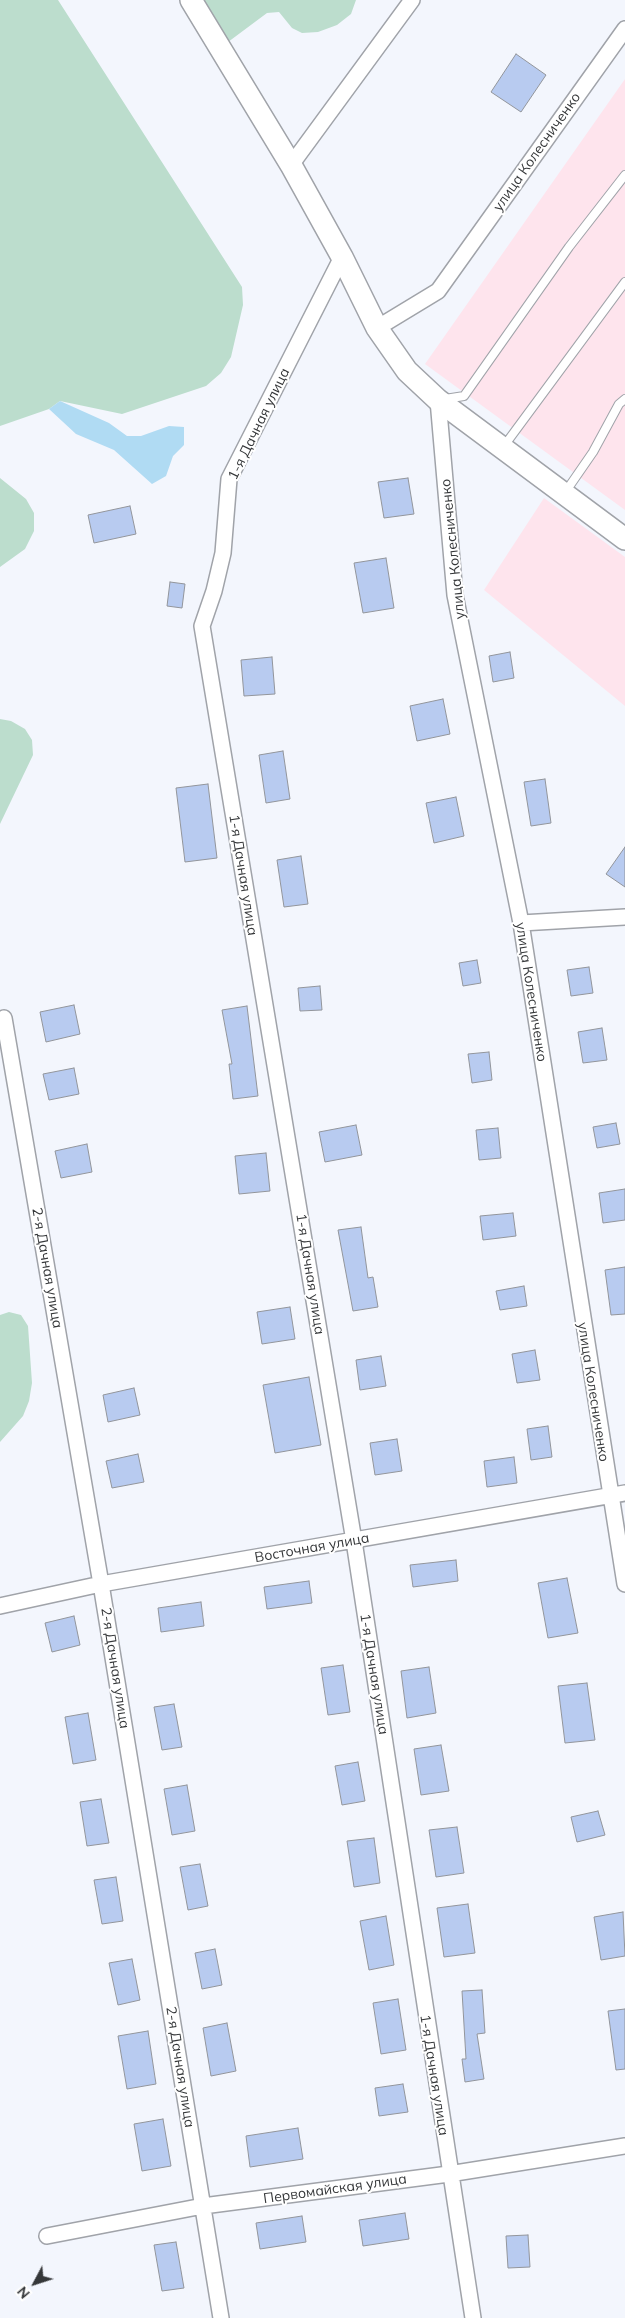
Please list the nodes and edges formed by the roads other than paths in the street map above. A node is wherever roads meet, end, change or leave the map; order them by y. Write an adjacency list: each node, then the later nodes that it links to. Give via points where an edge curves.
1 (412, 0): 4 (street)
2 (195, 2): 4 (main road)
3 (625, 29): 8 (street, улица Колесниченко, via 438,291)
4 (291, 165): 6 (main road)
5 (625, 175): 10 (lane, via 569,247 464,396)
6 (342, 257): 8 (main road); 19 (street, 1-я Дачная улица, via 229,479 223,554 202,626)
7 (625, 282): 11 (lane)
8 (377, 328): 10 (main road, via 407,371)
9 (625, 399): 12 (lane)
10 (438, 400): 11 (main road); 15 (street, улица Колесниченко, via 455,595)
11 (502, 448): 12 (main road)
12 (564, 494): 13 (main road)
13 (623, 532)
14 (625, 917): 15 (street)
15 (521, 923): 18 (street, улица Колесниченко)
16 (4, 1018): 20 (street, 2-я Дачная улица)
17 (625, 1493): 18 (street, Восточная улица)
18 (609, 1495): 19 (street, Восточная улица); 21 (street, улица Колесниченко)
19 (354, 1541): 20 (street, Восточная улица); 24 (street, 1-я Дачная улица)
20 (101, 1584): 22 (street, Восточная улица); 25 (street, 2-я Дачная улица)
21 (625, 1584)
22 (0, 1606)
23 (625, 2146): 24 (street, Первомайская улица)
24 (449, 2174): 25 (street, Первомайская улица); 28 (street, 1-я Дачная улица)
25 (203, 2206): 26 (street, Первомайская улица); 27 (street, 2-я Дачная улица)
26 (47, 2236)
27 (220, 2318)
28 (473, 2318)

